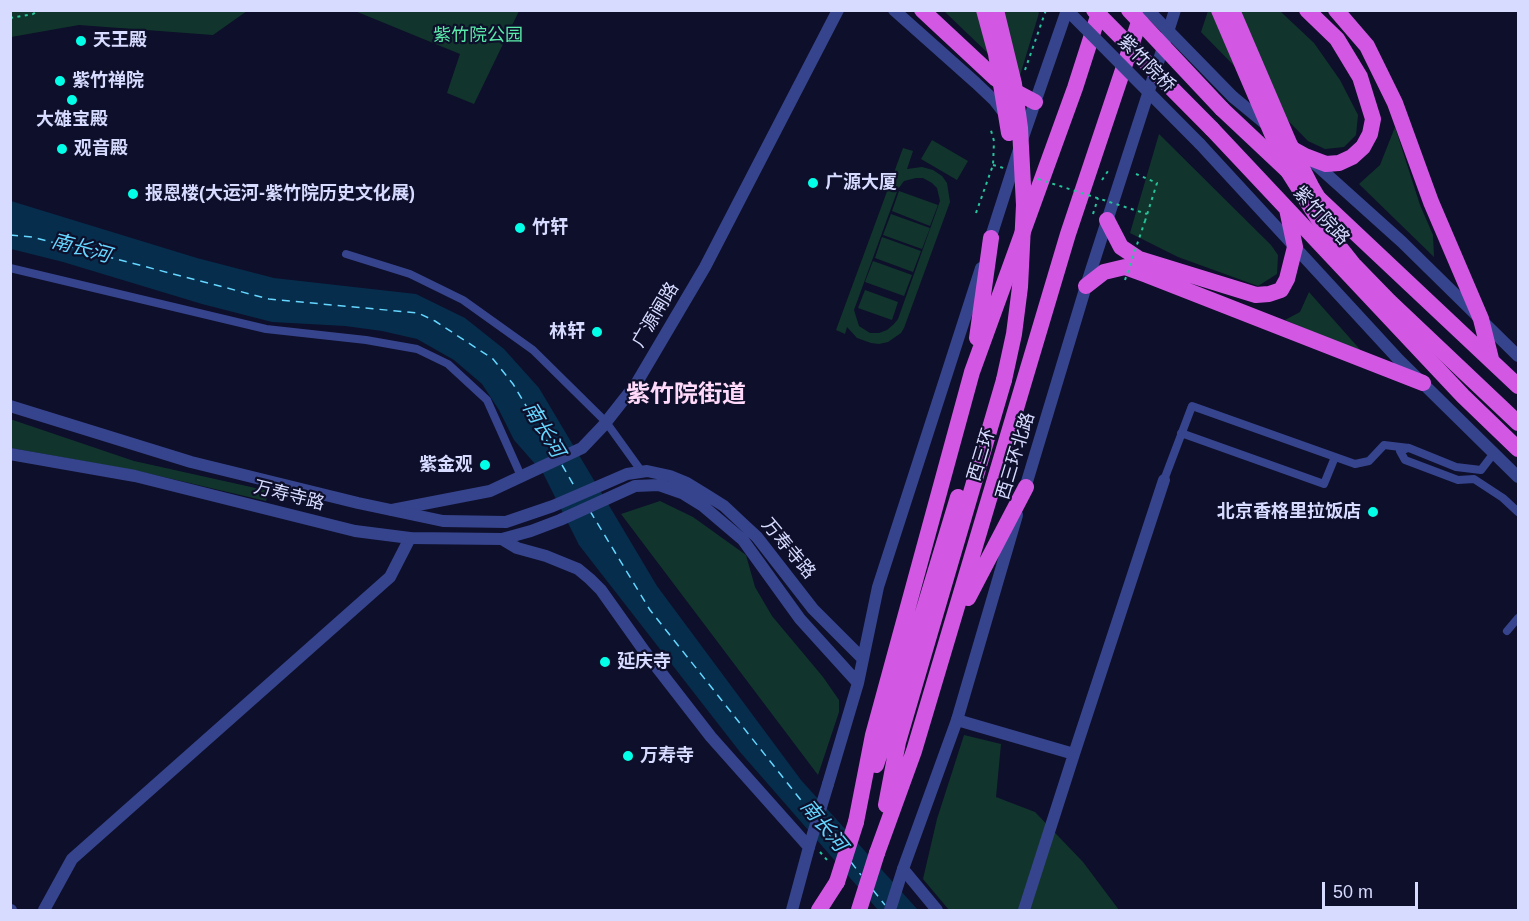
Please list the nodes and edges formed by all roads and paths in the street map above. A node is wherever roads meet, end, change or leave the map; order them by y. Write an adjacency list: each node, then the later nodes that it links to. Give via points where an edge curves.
1 (39, 10): 18 (path)
2 (838, 10): 48 (street, 广源闸路, via 705,267 636,384)
3 (894, 10): 22 (street, via 995,101)
4 (922, 10): 19 (highway, via 995,78)
5 (984, 10): 43 (highway, bridge, via 1003,93 1012,178 1012,249)
6 (996, 10): 43 (highway, bridge, via 1014,84 1024,205 1014,334)
7 (1067, 10): 19 (street); 34 (street, 紫竹院桥, bridge)
8 (1094, 10): 29 (highway, 紫竹院路, bridge)
9 (1100, 10): 42 (highway, 西三环)
10 (1129, 10): 20 (highway, 紫竹院路, bridge)
11 (1143, 10): 69 (highway, 西三环, via 1068,234)
12 (1148, 10): 20 (street, 紫竹院路, bridge)
13 (1174, 10): 25 (street, 西三环北路)
14 (1219, 10): 49 (highway, bridge, via 1288,171 1322,225 1389,301)
15 (1232, 10): 47 (highway, bridge, via 1289,143 1331,220 1394,292)
16 (1307, 10): 23 (highway, via 1336,39 1354,67 1373,119 1364,147 1352,157 1326,164)
17 (1336, 10): 39 (highway, via 1367,46 1395,103 1431,202)
18 (10, 18)
19 (1035, 102): 22 (street)
20 (1227, 103): 23 (highway); 41 (highway, 紫竹院路)
21 (990, 127): 24 (path)
22 (1022, 140): 33 (street)
23 (1305, 156): 39 (street, 紫竹院路)
24 (993, 165): 26 (path, bridge); 30 (path)
25 (1123, 169): 31 (path, via 1157,183); 32 (street, 西三环北路)
26 (1014, 171)
27 (1035, 178): 28 (path, bridge)
28 (1098, 198): 31 (path, bridge); 32 (path)
29 (1287, 209): 34 (highway); 52 (highway, 紫竹院路, via 1463,396)
30 (976, 213)
31 (1147, 214): 37 (path, bridge)
32 (1100, 217): 34 (highway, via 1121,247 1139,259 1256,295 1281,290); 38 (street, 西三环北路)
33 (991, 238): 42 (highway); 70 (street, via 878,587)
34 (1295, 247): 44 (street)
35 (346, 254): 48 (lane, via 411,274 463,300 533,350)
36 (10, 268): 58 (lane, via 266,329 417,349 448,364 487,400)
37 (1125, 280)
38 (1086, 286): 44 (highway, via 1104,272 1125,267); 62 (street, 西三环北路)
39 (1481, 319): 40 (street, 紫竹院路); 41 (highway)
40 (1518, 356)
41 (1491, 360): 45 (highway, 紫竹院路)
42 (972, 372): 74 (highway, 西三环, via 873,735)
43 (999, 379): 74 (highway); 76 (highway, via 898,742)
44 (1423, 383): 53 (street)
45 (1518, 386)
46 (10, 406): 63 (street, 万寿寺路, via 190,462)
47 (1518, 408)
48 (606, 422): 57 (lane); 58 (street, 广源闸路, via 582,448)
49 (1518, 423)
50 (1181, 433): 55 (lane, via 1324,484); 55 (lane, via 1192,405); 61 (lane)
51 (1409, 448): 55 (lane, via 1384,445 1369,460 1355,464); 56 (lane, via 1456,467); 60 (lane, via 1400,451 1405,460 1458,480)
52 (1518, 448)
53 (1494, 453): 56 (lane); 59 (street)
54 (10, 454): 65 (street, 万寿寺路, via 135,476 355,531)
55 (1335, 457)
56 (1481, 470): 60 (lane)
57 (642, 472): 63 (street, 万寿寺路, via 627,474 506,522 443,521); 70 (street, 万寿寺路, via 687,483 724,506 757,537 813,609)
58 (522, 476): 63 (street, 广源闸路, via 490,491)
59 (1518, 477)
60 (1474, 479): 64 (lane)
61 (1164, 480): 73 (street)
62 (1026, 487): 69 (highway); 72 (street, 西三环北路)
63 (392, 510)
64 (1518, 513)
65 (410, 538): 66 (street, 万寿寺路); 79 (street, via 390,577 72,859)
66 (502, 539): 71 (street, 万寿寺路, via 560,520 635,486 659,485 682,493 743,540 800,619); 75 (street, via 578,569 590,579 711,737)
67 (1518, 618): 68 (lane)
68 (1507, 631)
69 (950, 634): 76 (highway, 西三环)
70 (863, 659): 71 (street)
71 (858, 683): 75 (street, bridge)
72 (957, 720): 73 (street); 77 (street, 西三环北路)
73 (1074, 754): 86 (street)
74 (856, 822): 78 (highway, 西三环, bridge)
75 (809, 848): 80 (street)
76 (877, 853): 83 (highway, 西三环, bridge)
77 (903, 870): 84 (street, 西三环北路); 85 (street)
78 (837, 882): 81 (highway); 82 (highway, 西三环)
79 (44, 910)
80 (792, 910)
81 (819, 910)
82 (828, 910)
83 (859, 910)
84 (891, 910)
85 (937, 910)
86 (1024, 910)

